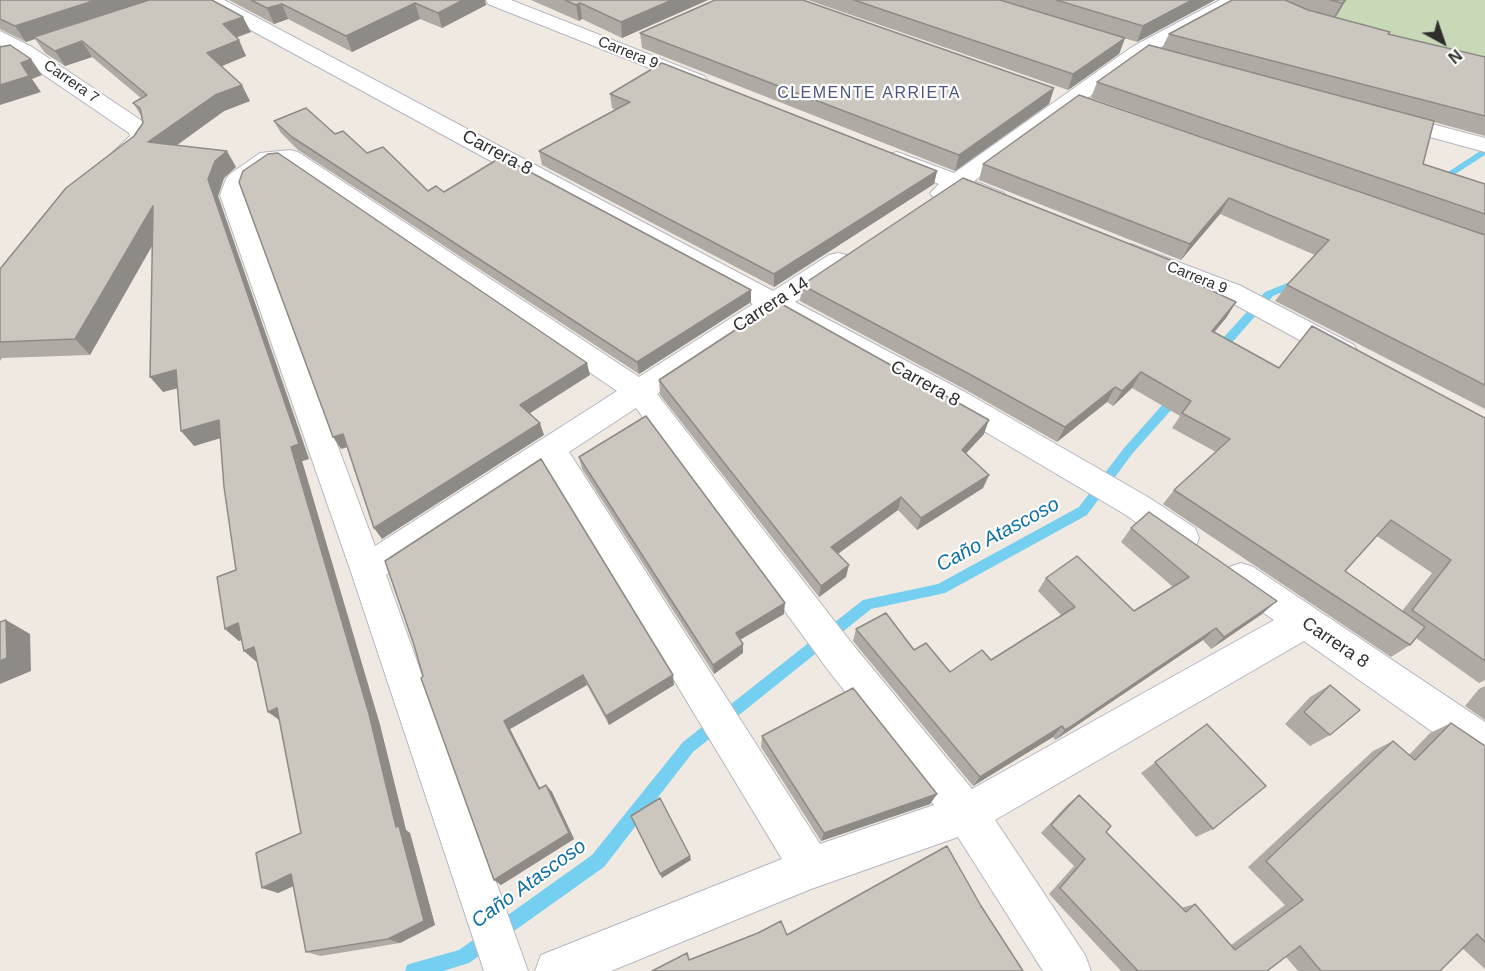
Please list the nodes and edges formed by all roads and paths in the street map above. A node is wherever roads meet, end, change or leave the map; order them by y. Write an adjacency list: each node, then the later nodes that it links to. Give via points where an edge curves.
1 (210, 0): 18 (street, Carrera 8)
2 (495, 0): 8 (street, Carrera 9, via 628,44)
3 (1234, 0): 13 (street, via 1139,51)
4 (0, 37): 6 (street, Carrera 7)
5 (47, 44): 6 (street)
6 (25, 51): 7 (street); 12 (street, Carrera 7, via 140,130 141,138)
7 (0, 59)
8 (717, 88)
9 (1376, 115): 10 (street)
10 (1481, 144)
11 (881, 152): 13 (street)
12 (102, 171)
13 (957, 183): 14 (street); 15 (street)
14 (1012, 205)
15 (919, 208)
16 (1112, 244): 19 (street, Carrera 9, via 1233,292)
17 (862, 246): 18 (street, Carrera 14)
18 (776, 302): 20 (street, Carrera 14); 23 (street, Carrera 8, via 1137,506)
19 (1363, 362)
20 (639, 391): 21 (street, Carrera 14); 22 (street, via 290,157 268,158 238,178 232,195); 25 (street, via 831,644)
21 (551, 449): 22 (street, Carrera 14); 26 (street)
22 (367, 569): 27 (street)
23 (1304, 622): 24 (street, Carrera 8); 25 (street)
24 (1485, 745)
25 (968, 814): 26 (street); 29 (street)
26 (811, 868): 28 (street)
27 (503, 964)
28 (557, 971)
29 (1069, 971)

